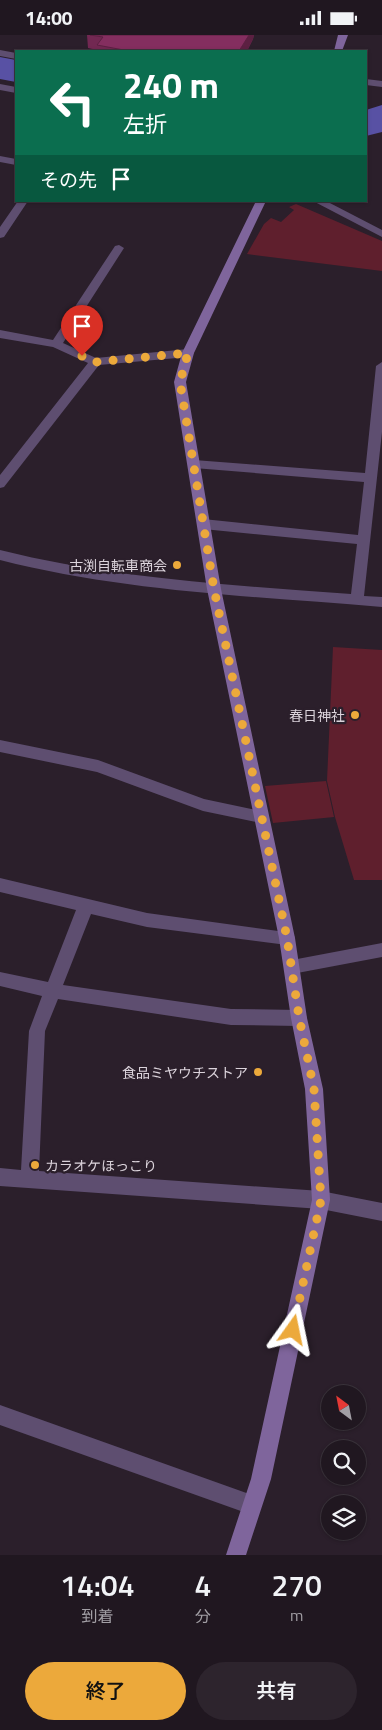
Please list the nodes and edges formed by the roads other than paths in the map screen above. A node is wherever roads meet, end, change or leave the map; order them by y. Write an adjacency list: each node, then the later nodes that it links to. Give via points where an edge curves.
1 (343, 35): 2 (main road)
2 (338, 50)
3 (0, 53): 4 (street)
4 (15, 55)
5 (367, 82): 6 (street)
6 (382, 84)
7 (0, 87): 8 (street)
8 (15, 90)
9 (0, 159): 10 (street)
10 (15, 162)
11 (22, 202): 15 (street)
12 (262, 202): 19 (main road)
13 (320, 202): 14 (street)
14 (382, 234)
15 (0, 235)
16 (119, 248): 18 (street)
17 (0, 334): 18 (street)
18 (56, 344): 20 (street)
19 (188, 353): 20 (street); 23 (main road, via 180,382)
20 (96, 362): 24 (street)
21 (382, 366): 22 (street)
22 (379, 423): 25 (street)
23 (194, 464): 25 (street); 26 (main road)
24 (2, 477)
25 (369, 478): 27 (street)
26 (203, 524): 27 (street); 29 (main road)
27 (363, 540): 30 (street)
28 (0, 555): 29 (street, via 117,580)
29 (214, 589): 30 (street); 33 (main road)
30 (357, 600): 31 (street)
31 (382, 602)
32 (0, 746): 33 (street, via 98,766 203,805)
33 (261, 817): 36 (main road)
34 (0, 885): 35 (street)
35 (86, 906): 36 (street, via 147,920); 40 (street)
36 (287, 938): 38 (main road)
37 (382, 950): 38 (street)
38 (292, 967): 41 (main road)
39 (0, 979): 40 (street)
40 (53, 991): 41 (street, via 231,1017); 43 (street, via 37,1031)
41 (299, 1017): 44 (main road, via 314,1089)
42 (0, 1177): 43 (street)
43 (30, 1179): 44 (street)
44 (321, 1200): 45 (street); 47 (main road, via 261,1479)
45 (382, 1211)
46 (0, 1415): 47 (street)
47 (252, 1505): 48 (main road)
48 (236, 1555)

